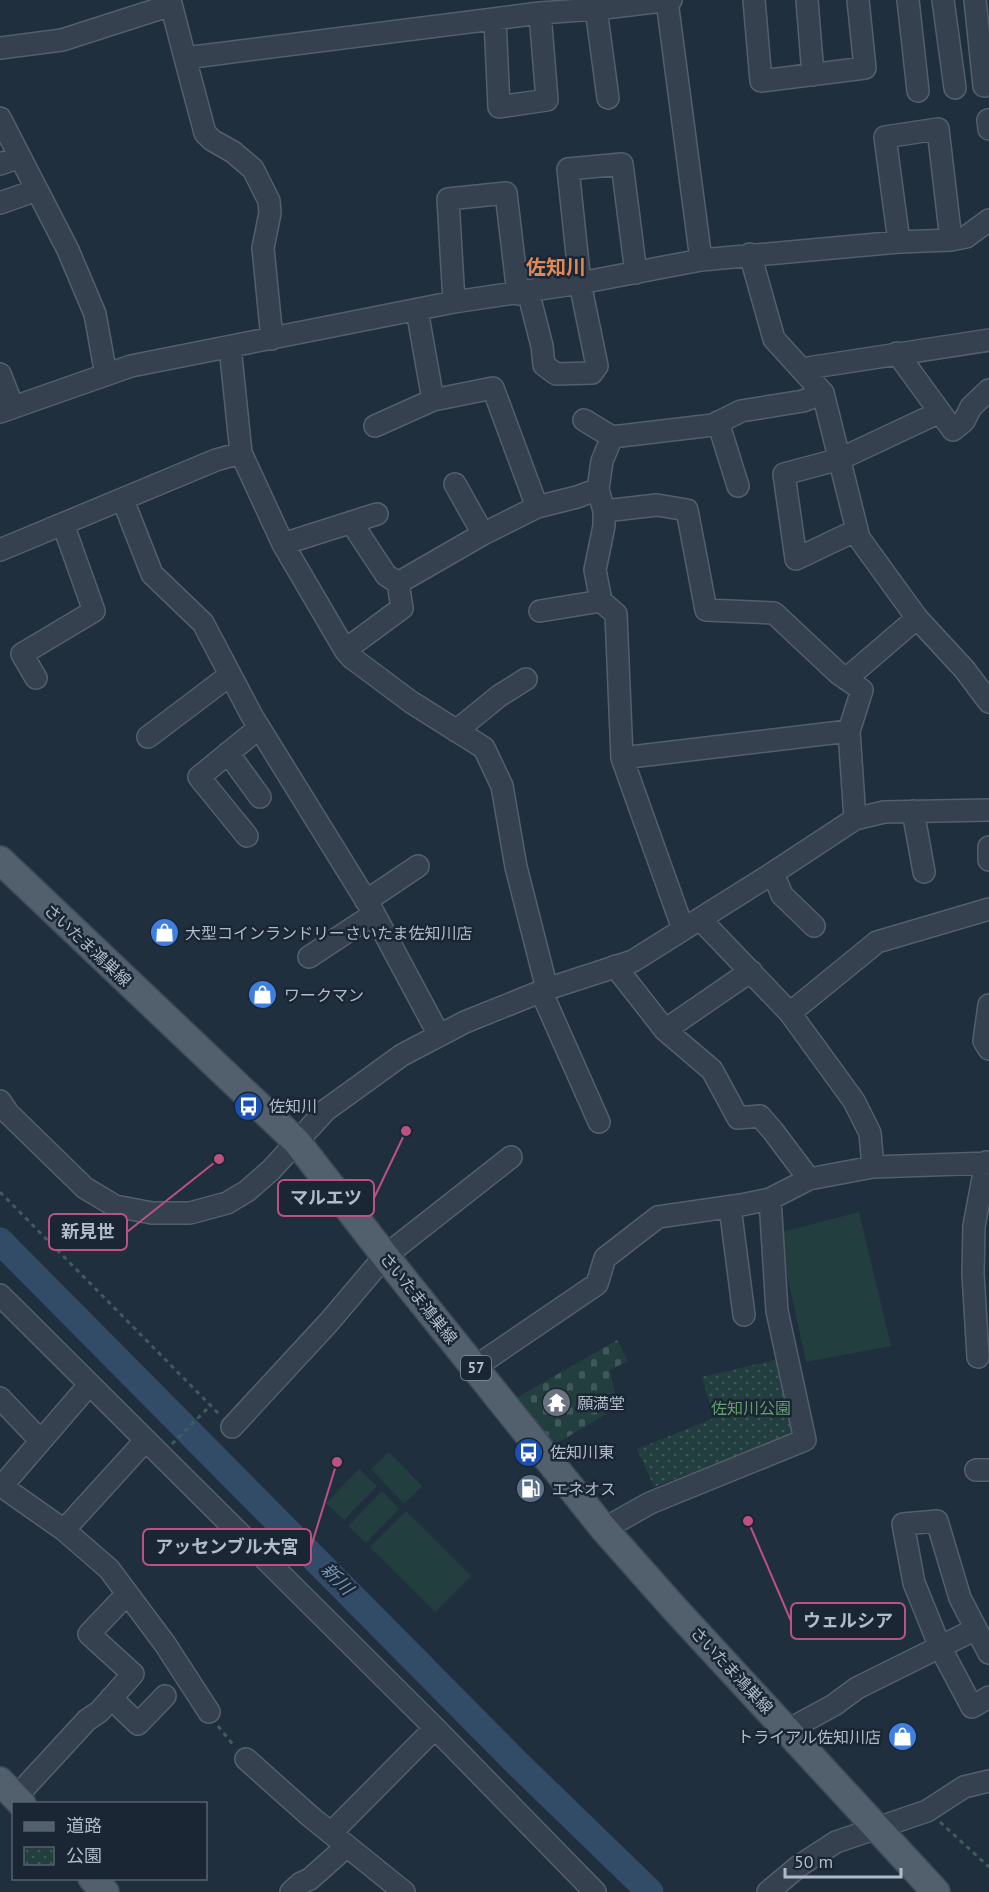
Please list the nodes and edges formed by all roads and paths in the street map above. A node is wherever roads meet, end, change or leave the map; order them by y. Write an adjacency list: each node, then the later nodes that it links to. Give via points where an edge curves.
1 (672, 0): 8 (street)
2 (754, 0): 15 (street, via 761,81)
3 (807, 0): 15 (street)
4 (858, 0): 15 (street, via 865,68)
5 (908, 0): 18 (street)
6 (944, 0): 17 (street)
7 (975, 0): 16 (street)
8 (667, 1): 10 (street); 29 (street)
9 (171, 3): 13 (street, via 62,40); 14 (street)
10 (596, 9): 12 (street); 19 (street)
11 (504, 12): 12 (street); 12 (street, via 499,107 547,100); 14 (street)
12 (540, 13)
13 (0, 48)
14 (185, 58): 35 (street, via 205,133 253,169 269,201 263,248)
15 (813, 75)
16 (984, 86)
17 (955, 88)
18 (918, 91)
19 (608, 98)
20 (0, 118): 21 (street)
21 (20, 156): 22 (street); 23 (street)
22 (0, 164)
23 (37, 190): 24 (street); 41 (street, via 95,314)
24 (0, 202)
25 (989, 220): 26 (street, via 966,237)
26 (951, 240): 27 (street); 27 (street, via 938,129 885,137)
27 (899, 242): 28 (street)
28 (750, 254): 29 (street); 39 (street, via 774,339)
29 (701, 260): 30 (street)
30 (636, 273): 31 (street); 31 (street, via 622,164 568,169)
31 (580, 284): 32 (street); 32 (street, via 597,366 592,373 556,374 544,365 542,346)
32 (523, 292): 33 (street); 33 (street, via 506,193 448,199)
33 (454, 302): 34 (street)
34 (417, 310): 35 (street); 44 (street)
35 (272, 339): 37 (street)
36 (989, 340): 38 (street)
37 (230, 347): 41 (street, via 131,366); 51 (street)
38 (897, 353): 39 (street); 46 (street)
39 (801, 369): 43 (street)
40 (0, 374): 45 (street)
41 (106, 375): 45 (street)
42 (989, 390): 46 (street, via 953,430)
43 (824, 393): 48 (street, via 803,401 741,411); 52 (street)
44 (434, 400): 49 (street); 57 (street, via 493,388)
45 (7, 409)
46 (940, 412): 52 (street)
47 (584, 420): 50 (street)
48 (718, 422): 50 (street); 54 (street)
49 (375, 426)
50 (612, 437): 55 (street, via 602,461)
51 (241, 453): 56 (street); 64 (street)
52 (840, 459): 62 (street); 62 (street, via 784,474 796,559)
53 (454, 484): 63 (street)
54 (738, 486)
55 (598, 489): 57 (street); 58 (street)
56 (123, 500): 61 (street); 71 (street, via 152,574 203,623)
57 (537, 507): 63 (street)
58 (604, 511): 67 (street, via 595,570); 74 (street, via 657,505 687,510 706,610 774,613)
59 (376, 514): 60 (street)
60 (351, 522): 64 (street); 66 (street, via 386,575)
61 (63, 524): 65 (street); 72 (street, via 94,611 22,654)
62 (857, 530): 69 (street)
63 (483, 534): 66 (street)
64 (283, 544): 70 (street)
65 (0, 550)
66 (399, 584): 70 (street, via 402,608)
67 (601, 600): 68 (street); 81 (street, via 616,614)
68 (540, 611)
69 (916, 618): 74 (street); 75 (street)
70 (345, 650): 77 (street, via 402,696)
71 (230, 675): 76 (street); 79 (street)
72 (36, 678)
73 (526, 679): 77 (street)
74 (846, 679): 78 (street, via 862,690)
75 (989, 702)
76 (259, 728): 80 (street); 93 (street)
77 (456, 731): 100 (street, via 484,748 502,786)
78 (849, 731): 81 (street); 85 (street)
79 (148, 737)
80 (228, 753): 82 (street); 86 (street, via 199,777)
81 (622, 758): 95 (street)
82 (260, 798)
83 (989, 810): 84 (street)
84 (913, 811): 85 (street); 91 (street)
85 (855, 819): 92 (street)
86 (247, 836)
87 (989, 847): 89 (street)
88 (0, 860): 108 (main road, さいたま鴻巣線 / 57)
89 (989, 860)
90 (418, 866): 93 (street)
91 (924, 872)
92 (773, 873): 95 (street); 96 (street, via 782,895)
93 (370, 907): 97 (street); 104 (street)
94 (989, 909): 102 (street, via 877,942)
95 (691, 924): 98 (street, via 633,961); 99 (street)
96 (814, 926)
97 (309, 957)
98 (615, 966): 100 (street); 103 (street)
99 (751, 971): 102 (street); 103 (street)
100 (544, 990): 104 (street); 107 (street)
101 (989, 1005): 105 (street, via 984,1041)
102 (790, 1014): 111 (street, via 854,1101 870,1133)
103 (665, 1030): 112 (street, via 712,1070 738,1118 760,1116)
104 (439, 1035): 108 (street, via 402,1055 326,1110)
105 (989, 1049)
106 (3, 1112): 108 (street, via 85,1188 115,1206 152,1213 190,1213 227,1203 247,1191)
107 (599, 1122)
108 (297, 1142): 116 (main road, さいたま鴻巣線 / 57)
109 (511, 1157): 116 (street)
110 (987, 1162): 111 (street); 119 (street, via 974,1226)
111 (873, 1167): 112 (street)
112 (809, 1179): 114 (street)
113 (0, 1192): 123 (path)
114 (770, 1199): 115 (street); 129 (street, via 777,1311 805,1440 650,1503)
115 (730, 1207): 118 (street); 120 (street, via 658,1217 605,1258 597,1284)
116 (385, 1256): 120 (main road, さいたま鴻巣線 / 57); 124 (street)
117 (0, 1295): 121 (street)
118 (744, 1315)
119 (978, 1357)
120 (475, 1366): 129 (main road, さいたま鴻巣線 / 57)
121 (89, 1385): 125 (street); 126 (street)
122 (0, 1398): 125 (street)
123 (211, 1405): 124 (path); 127 (path)
124 (232, 1427)
125 (40, 1440): 128 (street)
126 (145, 1441): 130 (street); 139 (street)
127 (170, 1447)
128 (1, 1486): 130 (street)
129 (604, 1529): 140 (main road, さいたま鴻巣線 / 57)
130 (64, 1530): 131 (street, via 109,1569)
131 (127, 1594): 137 (street, via 89,1634 133,1674); 138 (street)
132 (976, 1629): 133 (street); 133 (street, via 957,1589 937,1521 903,1524 914,1582); 134 (street)
133 (940, 1647): 136 (street, via 972,1707); 140 (street, via 856,1688)
134 (989, 1653)
135 (165, 1696): 137 (street, via 138,1724)
136 (989, 1696)
137 (111, 1698): 143 (street)
138 (209, 1712): 141 (path)
139 (435, 1728): 146 (street); 153 (street)
140 (788, 1730): 145 (main road, さいたま鴻巣線 / 57)
141 (246, 1759): 146 (street)
142 (989, 1780): 144 (street, via 964,1787)
143 (8, 1789)
144 (930, 1809): 145 (street); 148 (path)
145 (878, 1827): 154 (street, via 836,1842); 155 (main road, さいたま鴻巣線 / 57)
146 (331, 1833): 147 (street)
147 (348, 1846): 151 (street); 152 (street)
148 (989, 1867)
149 (94, 1880): 150 (main road)
150 (105, 1892)
151 (291, 1892)
152 (404, 1892)
153 (595, 1892)
154 (768, 1892)
155 (936, 1892)

